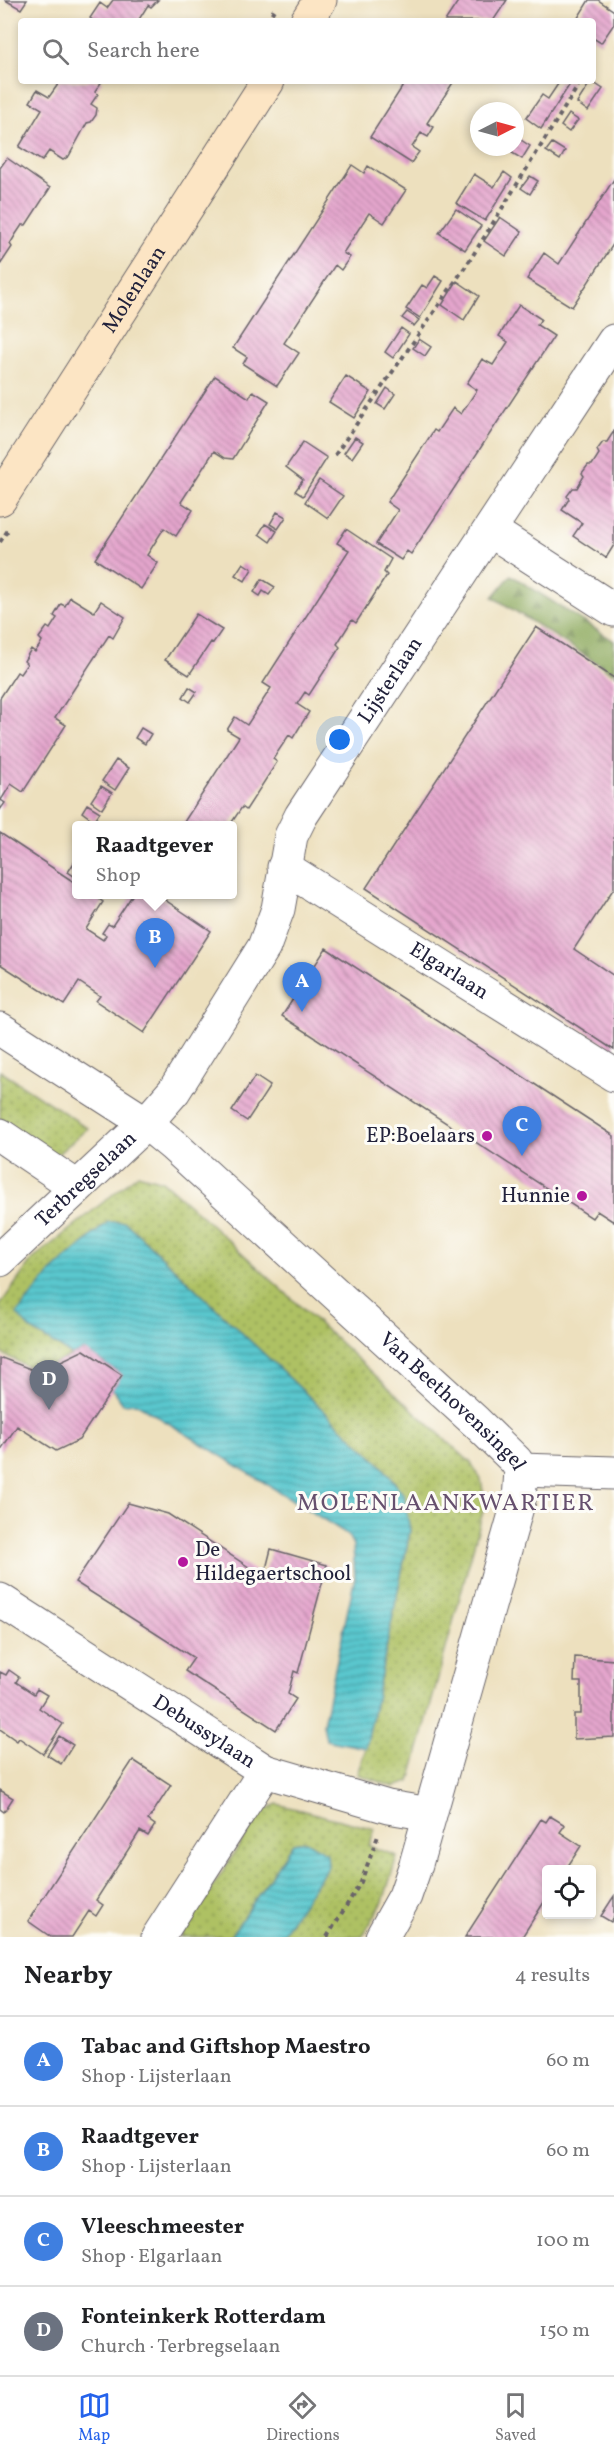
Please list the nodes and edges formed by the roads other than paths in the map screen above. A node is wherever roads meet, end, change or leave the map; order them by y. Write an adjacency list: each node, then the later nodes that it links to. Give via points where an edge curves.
1 (320, 0): 2 (main road)
2 (309, 18)
3 (266, 84): 5 (main road, Molenlaan)
4 (614, 341): 6 (street, Lijsterlaan)
5 (0, 499)
6 (490, 531): 7 (street); 8 (street, Lijsterlaan, via 301,816)
7 (614, 610)
8 (284, 867): 10 (street, Elgarlaan); 11 (street, Lijsterlaan, via 278,909 264,947 174,1091)
9 (0, 1029): 11 (street, Van Beethovensingel)
10 (614, 1075)
11 (146, 1123): 13 (street, Terbregselaan); 15 (street, Van Beethovensingel, via 235,1199 468,1414)
12 (0, 1135): 13 (street)
13 (77, 1187): 14 (street, Terbregselaan)
14 (0, 1260)
15 (521, 1470): 16 (street); 19 (street, Van Beethovensingel, via 519,1500)
16 (614, 1473)
17 (0, 1600): 18 (street, Debussylaan)
18 (265, 1771): 19 (street, Debussylaan, via 388,1807); 20 (street)
19 (430, 1814): 21 (street, Van Beethovensingel, via 405,1896)
20 (158, 1937)
21 (382, 1937)

